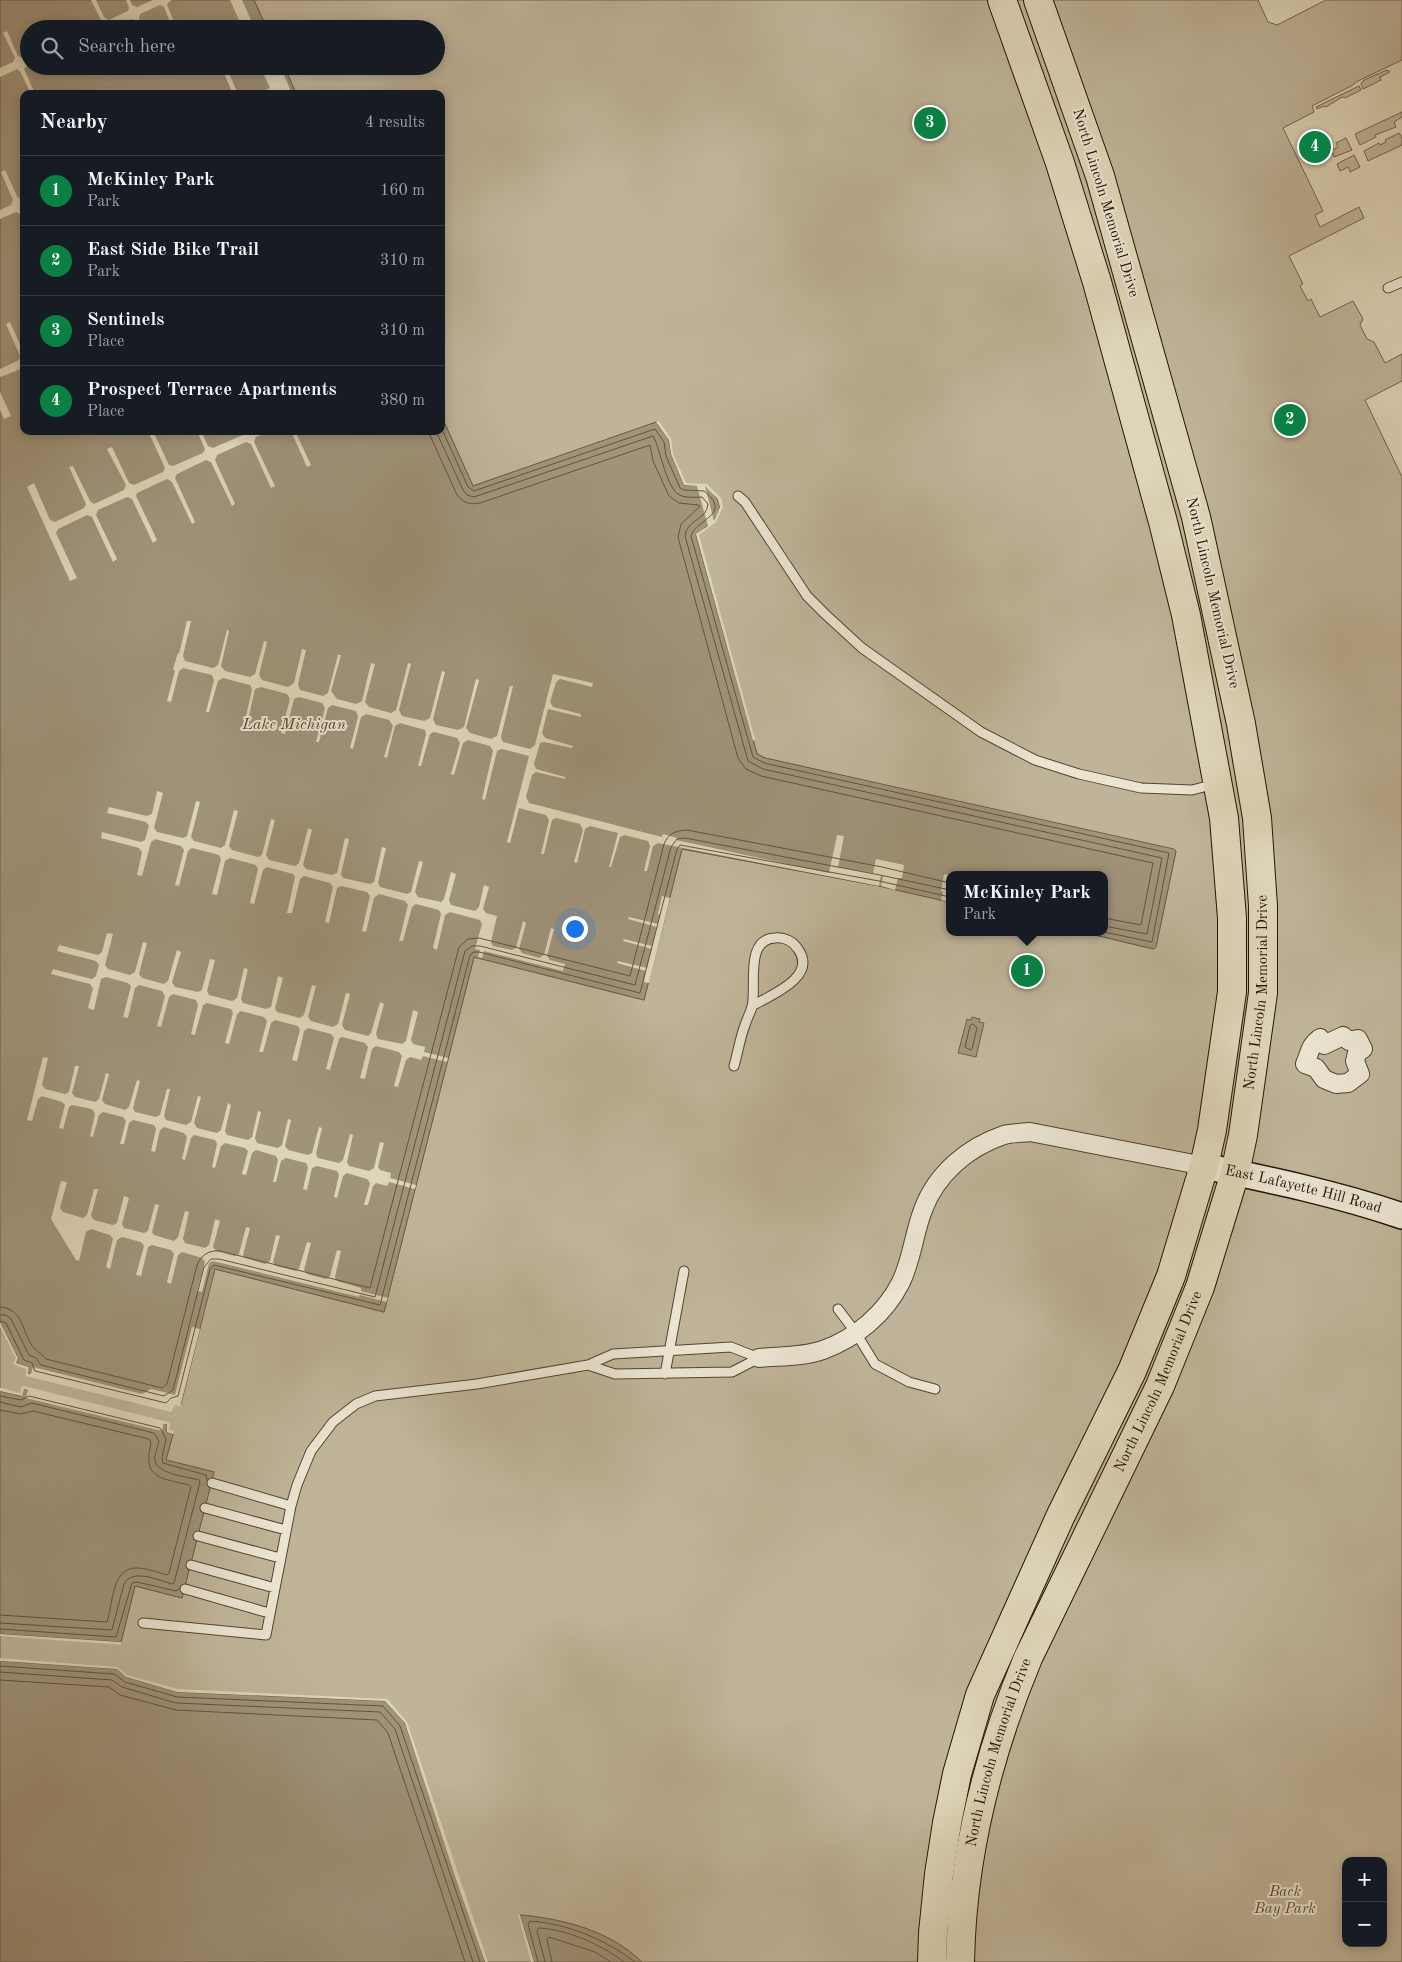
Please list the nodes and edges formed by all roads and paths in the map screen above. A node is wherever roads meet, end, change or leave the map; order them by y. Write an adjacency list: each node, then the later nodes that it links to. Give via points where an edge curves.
1 (1002, 0): 6 (main road, North Lincoln Memorial Drive, via 1060,163 1133,412 1186,615)
2 (1038, 0): 10 (main road, North Lincoln Memorial Drive, via 1100,176 1168,412 1196,517 1243,734 1257,821 1263,906 1263,993)
3 (1402, 282): 4 (lane)
4 (1388, 288)
5 (738, 496): 6 (lane, via 807,596 825,614 862,648 981,732 1035,760 1141,788 1192,790)
6 (1218, 783): 9 (main road, North Lincoln Memorial Drive, via 1232,918 1232,992)
7 (752, 1006): 7 (lane, via 793,982 800,973 802,955 791,941 773,937 756,951); 8 (lane)
8 (734, 1066)
9 (1204, 1166): 10 (street, East Lafayette Hill Road); 14 (street, via 1030,1132 1005,1135 988,1142 956,1161 932,1191 923,1209 902,1281 878,1315); 31 (main road, North Lincoln Memorial Drive, via 1171,1276 1132,1371 1061,1515 980,1695 957,1774 947,1823)
10 (1235, 1173): 11 (street, East Lafayette Hill Road); 32 (main road, North Lincoln Memorial Drive, via 1200,1287 1160,1386 1013,1695 990,1765 976,1829 966,1881)
11 (1402, 1216)
12 (684, 1271): 15 (lane)
13 (838, 1309): 14 (lane)
14 (856, 1333): 16 (street, via 821,1351); 19 (lane, via 875,1364 909,1382)
15 (670, 1351): 16 (lane, via 731,1347); 17 (lane, via 613,1354); 18 (lane)
16 (759, 1358): 18 (lane, via 732,1372)
17 (588, 1365): 18 (lane, via 615,1374); 21 (lane, via 476,1384 375,1396 356,1404 333,1422 311,1451)
18 (665, 1374)
19 (935, 1388)
20 (212, 1483): 21 (lane)
21 (291, 1506): 23 (lane)
22 (205, 1508): 23 (lane)
23 (286, 1530): 25 (lane)
24 (198, 1536): 25 (lane)
25 (280, 1558): 27 (lane)
26 (191, 1565): 27 (lane)
27 (275, 1588): 29 (lane)
28 (184, 1589): 29 (lane)
29 (269, 1613): 30 (lane, via 266,1635)
30 (143, 1624)
31 (932, 1962)
32 (960, 1962)

